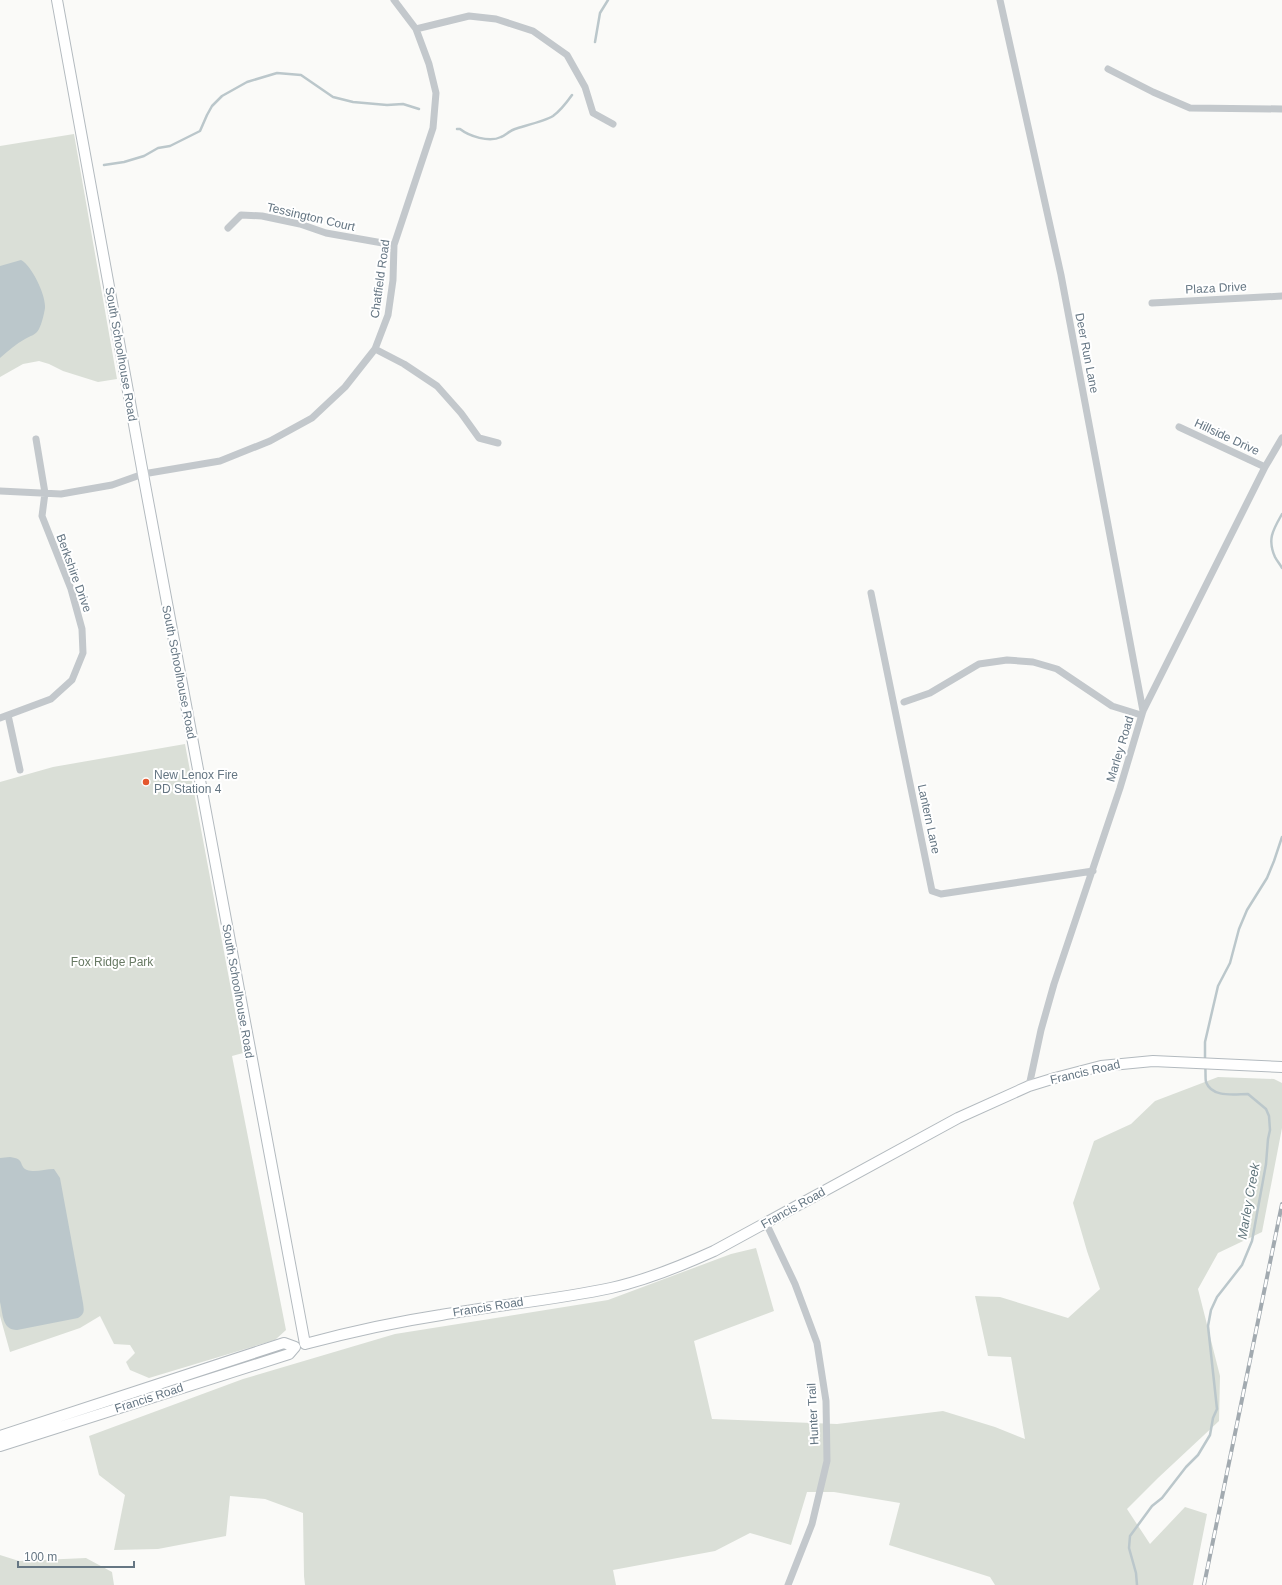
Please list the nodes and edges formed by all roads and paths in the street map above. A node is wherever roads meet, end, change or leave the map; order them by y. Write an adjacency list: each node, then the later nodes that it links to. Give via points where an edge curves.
1 (57, 0): 18 (street, South Schoolhouse Road)
2 (394, 0): 4 (street, Chatfield Road)
3 (1000, 0): 23 (street, Deer Run Lane, via 1061,274)
4 (416, 28): 7 (street, via 469,16 496,19 533,31 568,55 585,87 593,113); 9 (street, Chatfield Road, via 436,93 433,128)
5 (1108, 69): 6 (street, via 1190,108)
6 (1282, 108)
7 (613, 124)
8 (228, 228): 9 (street, Tessington Court, via 241,215 262,216 300,224 326,233)
9 (394, 244): 12 (street, Chatfield Road, via 393,280 388,315)
10 (1282, 296): 11 (street, Plaza Drive)
11 (1152, 303)
12 (376, 349): 16 (street, via 437,386 479,438); 18 (street, Chatfield Road, via 345,387 312,418 270,441 220,461)
13 (1179, 427): 17 (street, Hillside Drive)
14 (1282, 438): 17 (street, Marley Road)
15 (36, 439): 20 (street, Berkshire Drive)
16 (498, 443)
17 (1264, 467): 23 (street, Marley Road)
18 (143, 474): 20 (street, Chatfield Road, via 112,484 61,494); 31 (street, South Schoolhouse Road)
19 (0, 491): 20 (street, Chatfield Road)
20 (45, 494): 24 (street, Berkshire Drive, via 42,516 70,588 82,629 83,653 72,680 51,699)
21 (871, 593): 27 (street, Lantern Lane, via 932,891 941,894)
22 (904, 702): 23 (street, via 930,693 979,664 1007,660 1033,662 1057,670 1112,706)
23 (1142, 713): 27 (street, Marley Road)
24 (8, 715): 25 (street, Berkshire Drive); 26 (street)
25 (0, 718)
26 (20, 770)
27 (1093, 871): 29 (street, Marley Road, via 1054,984)
28 (1282, 1067): 29 (street, Francis Road, via 1153,1061 1109,1065 1074,1072)
29 (1029, 1086): 30 (street, Francis Road, via 958,1118)
30 (766, 1223): 31 (street, Francis Road, via 714,1251 679,1266 646,1279 612,1288 400,1322); 34 (street, Hunter Trail, via 795,1284 817,1343 826,1401 827,1461 812,1524)
31 (300, 1345): 32 (street, Francis Road, via 284,1342); 33 (street, Francis Road, via 289,1354)
32 (0, 1436)
33 (0, 1446)
34 (788, 1585)

